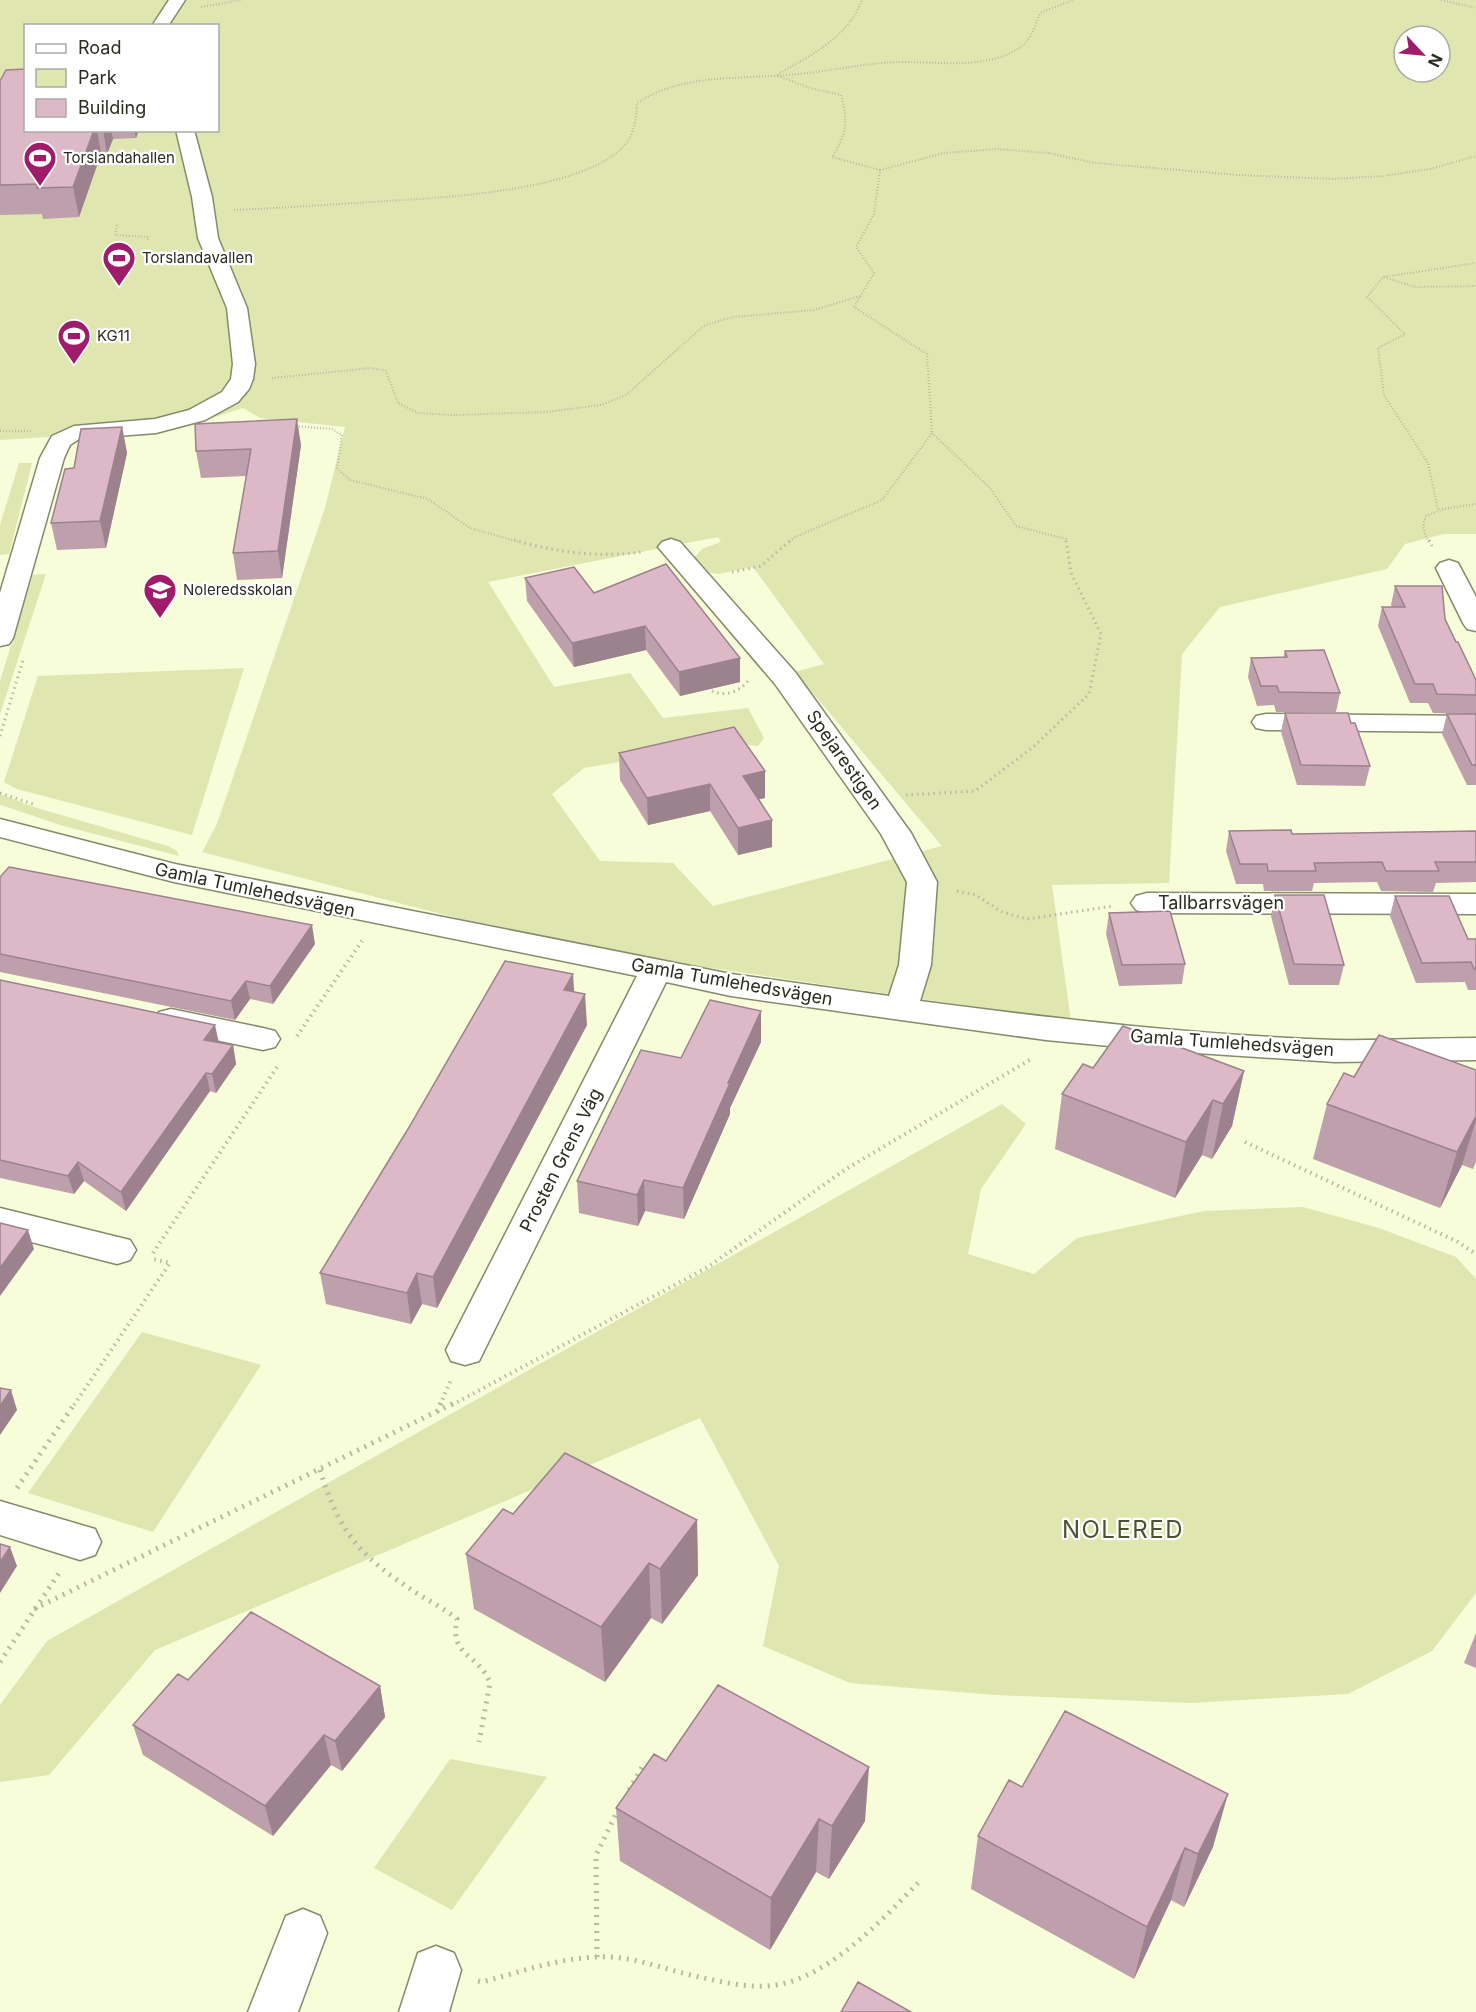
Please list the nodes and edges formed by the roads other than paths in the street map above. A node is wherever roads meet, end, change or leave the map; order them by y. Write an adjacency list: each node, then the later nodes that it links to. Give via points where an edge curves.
1 (173, 4): 2 (street)
2 (161, 24)
3 (185, 132): 7 (street, via 208,238 237,308 243,379 230,397 197,415 156,426 74,433 60,441)
4 (671, 548): 14 (street, Spejarestigen, via 785,678 896,833 922,882 915,965)
5 (1449, 568): 6 (street)
6 (1476, 623)
7 (0, 638)
8 (1266, 722): 9 (street)
9 (1476, 724)
10 (0, 828): 13 (street, Gamla Tumlehedsvägen, via 174,873)
11 (1147, 903): 12 (street, Tallbarrsvägen)
12 (1476, 904)
13 (656, 970): 14 (street, Gamla Tumlehedsvägen, via 731,985); 20 (street, Prosten Grens Väg)
14 (901, 1009): 17 (street, Gamla Tumlehedsvägen, via 1151,1039 1335,1051)
15 (137, 1013): 16 (street)
16 (278, 1041)
17 (1476, 1049)
18 (0, 1221): 19 (street)
19 (117, 1250)
20 (465, 1350)
21 (7, 1506): 22 (street)
22 (80, 1542)
23 (303, 1933): 24 (street)
24 (273, 2012)

